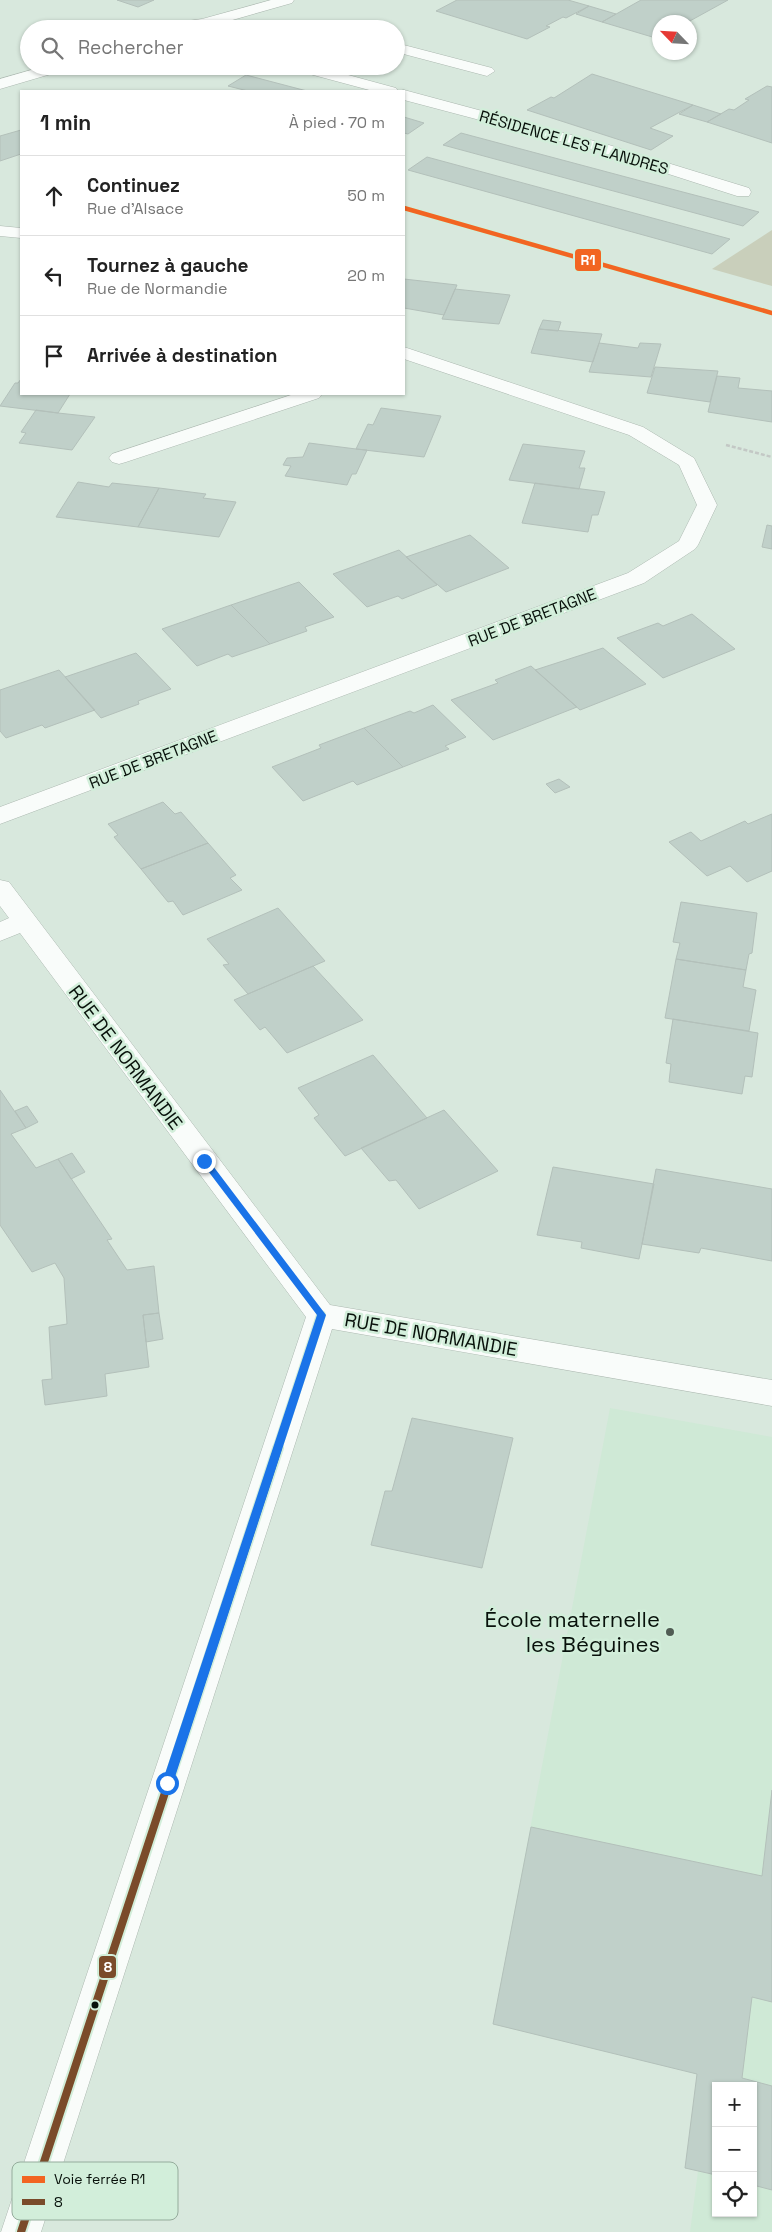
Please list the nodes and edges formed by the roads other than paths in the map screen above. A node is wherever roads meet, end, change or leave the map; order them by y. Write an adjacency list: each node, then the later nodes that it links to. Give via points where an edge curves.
1 (287, 0): 2 (street)
2 (221, 18): 3 (street); 4 (street)
3 (213, 20)
4 (226, 20)
5 (405, 49): 8 (street)
6 (20, 65): 7 (street)
7 (0, 71)
8 (487, 71)
9 (32, 75): 11 (street)
10 (330, 75): 12 (street)
11 (0, 84)
12 (386, 90)
13 (405, 95): 14 (street, RÉSIDENCE LES FLANDRES, via 603,148)
14 (743, 192)
15 (0, 231): 16 (street)
16 (20, 233)
17 (409, 358): 20 (street, RUE DE BRETAGNE, via 636,430 686,462 707,505 688,545 636,578)
18 (309, 395): 19 (street)
19 (119, 458)
20 (0, 816)
21 (0, 888): 22 (street, RUE DE NORMANDIE)
22 (12, 927): 23 (street, RUE DE NORMANDIE)
23 (321, 1315): 24 (street, RUE DE NORMANDIE); 25 (street)
24 (772, 1393)
25 (45, 2162)
26 (26, 2220): 27 (street)
27 (22, 2232)

